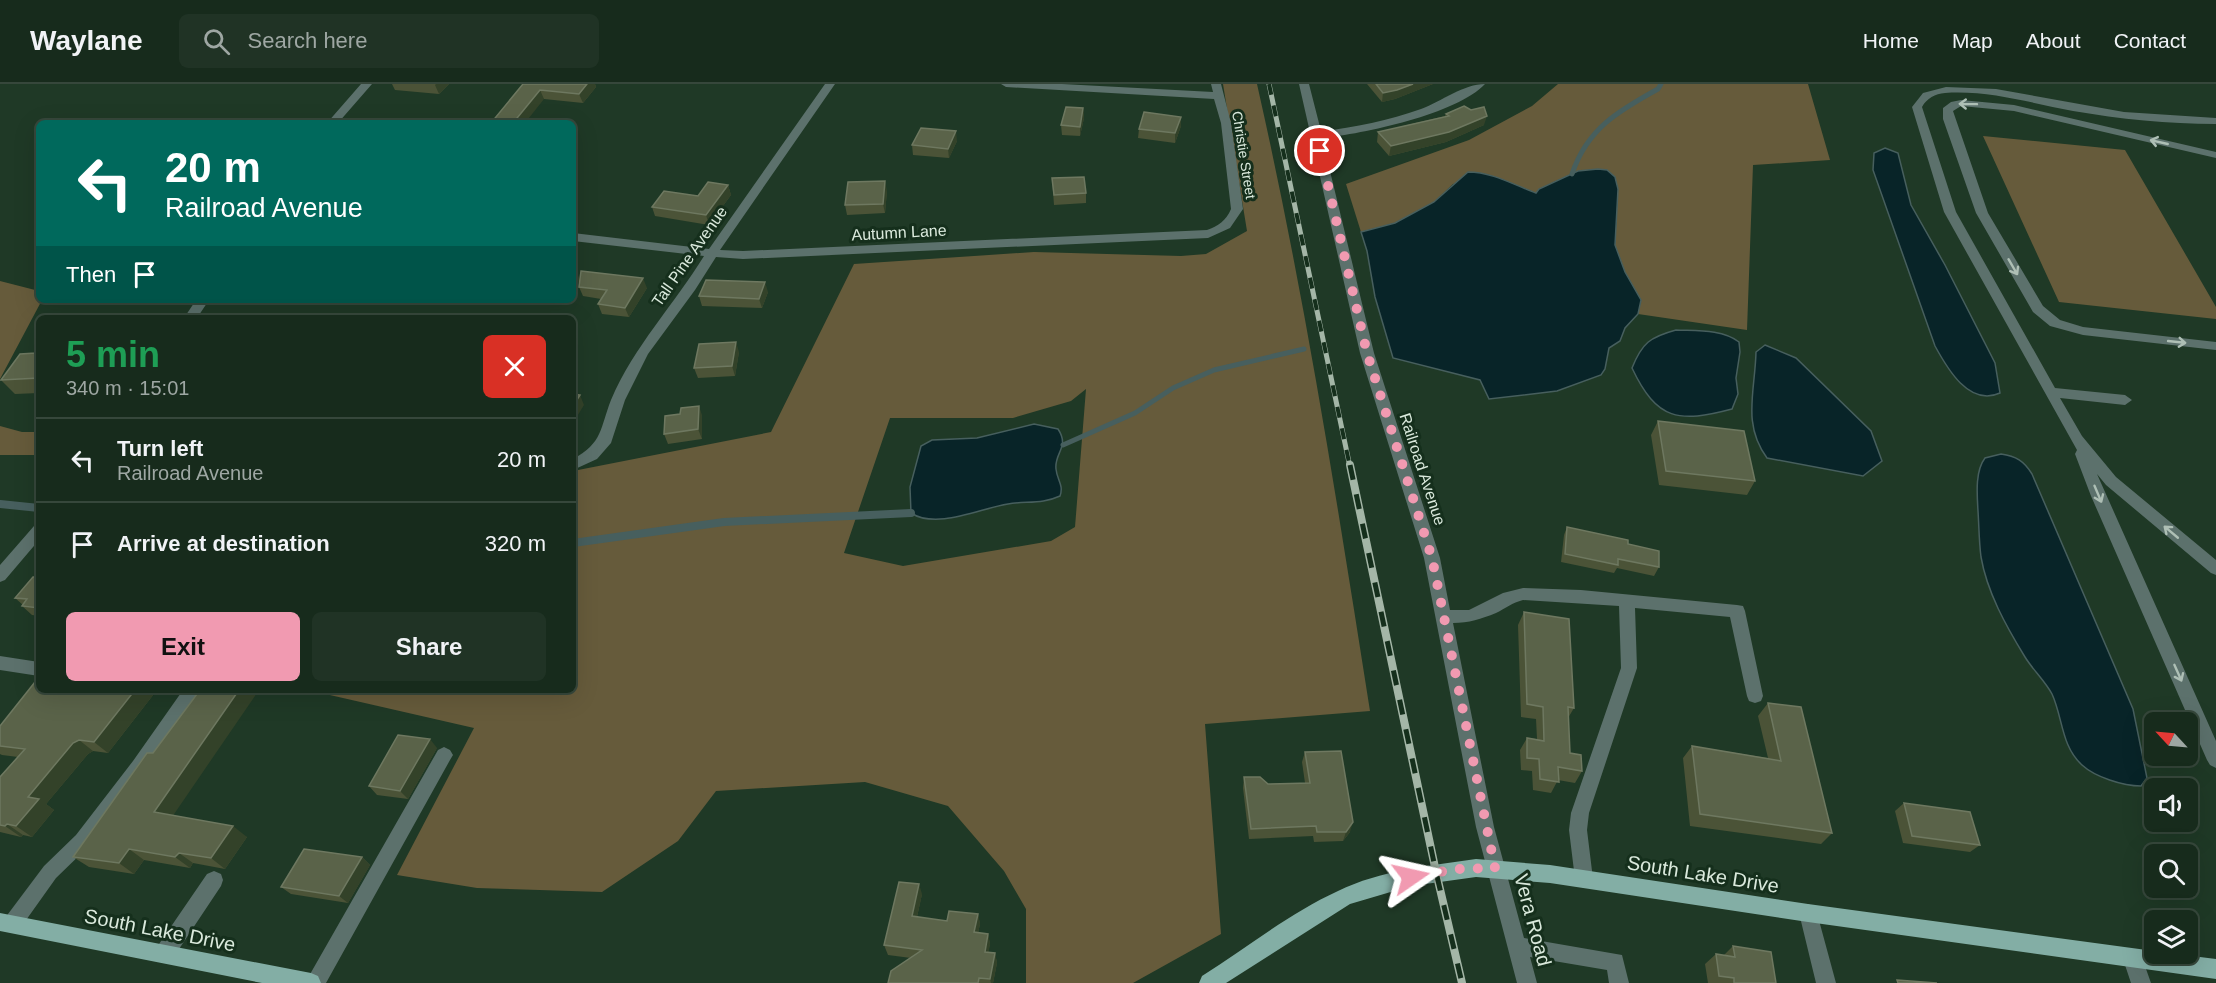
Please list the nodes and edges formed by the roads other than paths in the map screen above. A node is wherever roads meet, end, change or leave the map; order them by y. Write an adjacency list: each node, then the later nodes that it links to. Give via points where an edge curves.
1 (367, 84): 8 (street)
2 (830, 84): 14 (street, Tall Pine Avenue)
3 (1006, 84): 7 (street)
4 (1216, 84): 7 (street, Christie Street)
5 (1304, 84): 10 (street, Railroad Avenue)
6 (1480, 84): 10 (street, via 1412,115 1344,133)
7 (1218, 96): 12 (street, Christie Street, via 1226,123 1237,209)
8 (335, 120)
9 (2216, 121): 16 (street, via 2123,116 2006,94 1962,90 1931,93 1920,99 1917,111 1950,212)
10 (1316, 135): 24 (street, Railroad Avenue, via 1367,353 1432,558)
11 (2216, 155): 15 (street, one-way to 15, via 2014,108 1962,103 1947,110 1982,213 2042,314 2062,326 2083,331)
12 (1225, 227): 14 (street, Autumn Lane, via 1201,235)
13 (576, 237): 14 (street, Autumn Lane)
14 (712, 254): 19 (street, Tall Pine Avenue, via 642,351 621,394 606,439 592,455)
15 (2216, 345)
16 (2050, 392): 17 (street); 18 (street)
17 (2124, 400)
18 (2077, 440): 21 (street, one-way to 18, via 2111,481); 30 (street, one-way to 30, via 2098,496)
19 (576, 463)
20 (36, 534): 22 (street)
21 (2216, 569)
22 (0, 576)
23 (1627, 601): 24 (street, via 1523,594 1470,616); 28 (street, via 1737,612); 32 (street, via 1629,668 1580,813 1578,830)
24 (1444, 617): 31 (street, Railroad Avenue)
25 (0, 663): 26 (street)
26 (36, 669)
27 (190, 693): 35 (street, via 82,841)
28 (1755, 696)
29 (444, 755): 40 (street)
30 (2216, 760)
31 (1495, 868): 32 (main road, South Lake Drive); 36 (street, Vera Road); 41 (main road, South Lake Drive, via 1436,872 1360,891 1316,913)
32 (1584, 879): 34 (main road, South Lake Drive)
33 (214, 880): 37 (street)
34 (1808, 913): 38 (main road, South Lake Drive); 44 (street)
35 (6, 923): 37 (main road, South Lake Drive)
36 (1517, 946): 42 (street, Vera Road); 43 (street, via 1615,962)
37 (164, 954): 40 (main road, South Lake Drive)
38 (2133, 959): 39 (main road, South Lake Drive); 45 (street)
39 (2216, 969)
40 (313, 983)
41 (1209, 983)
42 (1527, 983)
43 (1619, 983)
44 (1826, 983)
45 (2141, 983)

